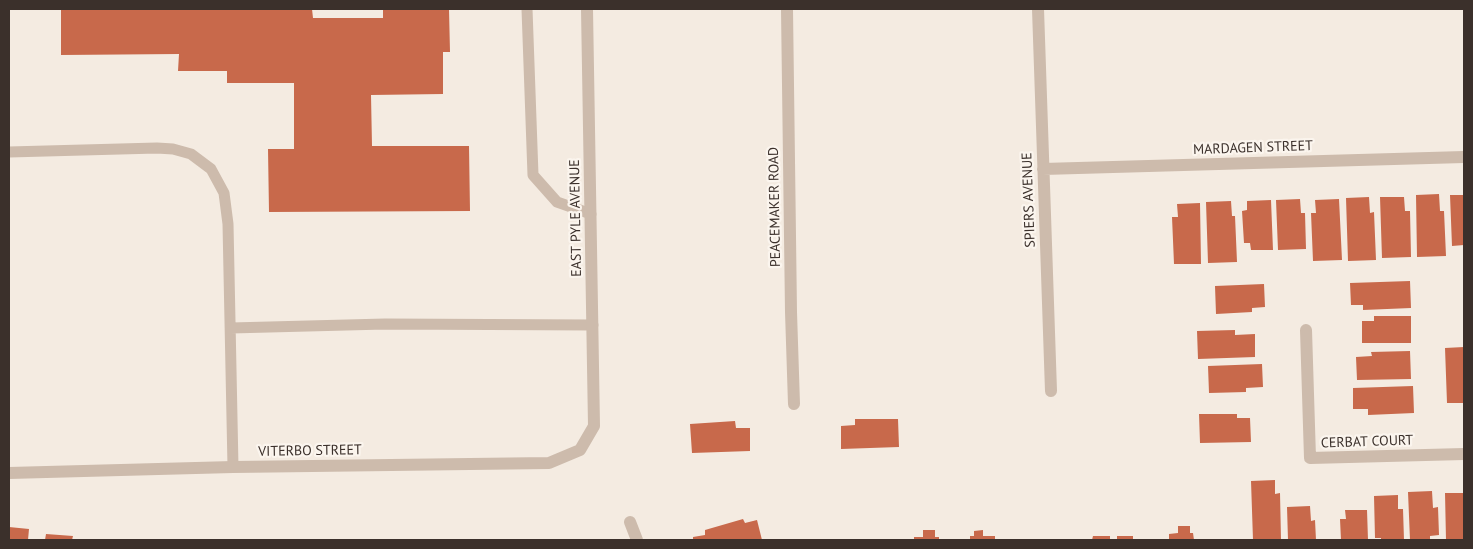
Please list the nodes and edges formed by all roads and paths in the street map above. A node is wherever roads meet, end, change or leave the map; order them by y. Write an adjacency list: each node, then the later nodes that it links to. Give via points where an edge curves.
1 (527, 9): 8 (lane, via 534,175 557,202)
2 (587, 9): 8 (street, EAST PYLE AVENUE)
3 (787, 9): 13 (street, PEACEMAKER ROAD)
4 (1038, 9): 7 (street, SPIERS AVENUE)
5 (9, 152): 10 (lane, via 173,149 191,154 211,169 224,193 228,224)
6 (1464, 157): 7 (street, MARDAGEN STREET)
7 (1042, 169): 12 (street, SPIERS AVENUE)
8 (591, 214): 9 (street, EAST PYLE AVENUE)
9 (594, 325): 10 (lane, via 384,324); 14 (street, EAST PYLE AVENUE)
10 (231, 328): 16 (lane)
11 (1306, 330): 15 (street, CERBAT COURT, via 1310,458)
12 (1051, 391)
13 (794, 404)
14 (594, 426): 16 (street, VITERBO STREET, via 580,450 549,463)
15 (1464, 454)
16 (233, 467): 17 (street, VITERBO STREET)
17 (9, 473)
18 (630, 522): 19 (street)
19 (637, 540)

